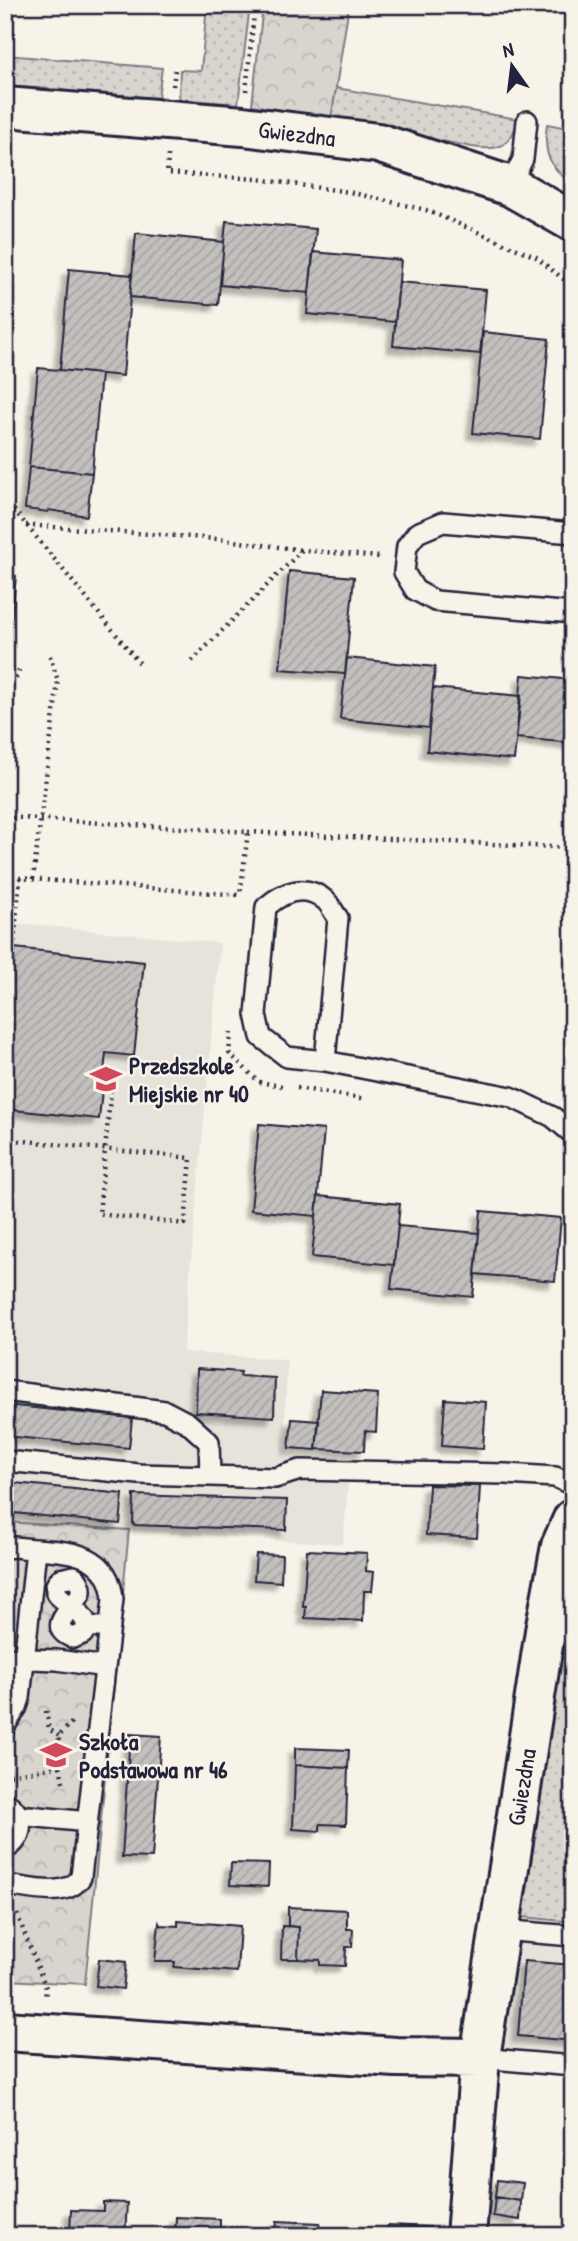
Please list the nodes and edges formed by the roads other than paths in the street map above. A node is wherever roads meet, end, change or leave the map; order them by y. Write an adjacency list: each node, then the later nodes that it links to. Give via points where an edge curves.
1 (5, 107): 3 (street, Gwiezdna, via 243,126 378,143)
2 (527, 121): 3 (lane, via 523,159)
3 (510, 186): 4 (street, Gwiezdna)
4 (573, 222)
5 (573, 533): 6 (lane, via 443,522 417,533 407,547 404,572 415,590 435,601)
6 (573, 613)
7 (325, 1060): 7 (lane, via 287,1057 261,1037 256,1014 266,907 281,894 304,890 325,900 338,918); 8 (lane, via 511,1097)
8 (573, 1134)
9 (5, 1391): 11 (lane, via 164,1410 209,1442)
10 (5, 1461): 11 (lane)
11 (211, 1476): 12 (lane, via 275,1478 300,1470 506,1474 555,1477)
12 (573, 1485)
13 (573, 1520): 18 (street, Gwiezdna, via 561,1546)
14 (5, 1548): 15 (lane)
15 (36, 1550): 17 (lane, via 84,1556 106,1571 112,1583); 19 (lane)
16 (70, 1606): 17 (lane, via 61,1622 62,1630 73,1638 83,1634 86,1626)
17 (110, 1628): 20 (lane)
18 (559, 1632): 27 (street, Gwiezdna)
19 (15, 1659): 20 (lane); 21 (lane, via 20,1698)
20 (106, 1667): 24 (lane)
21 (5, 1726)
22 (5, 1802): 23 (lane)
23 (20, 1818): 24 (lane); 25 (lane, via 19,1838)
24 (88, 1822): 26 (lane, via 77,1884 58,1891)
25 (5, 1849)
26 (5, 1885)
27 (499, 1930): 28 (lane); 30 (street, Gwiezdna)
28 (573, 1936)
29 (5, 2031): 30 (street, via 396,2057)
30 (480, 2058): 31 (lane); 32 (street, Gwiezdna)
31 (573, 2066)
32 (466, 2236)

